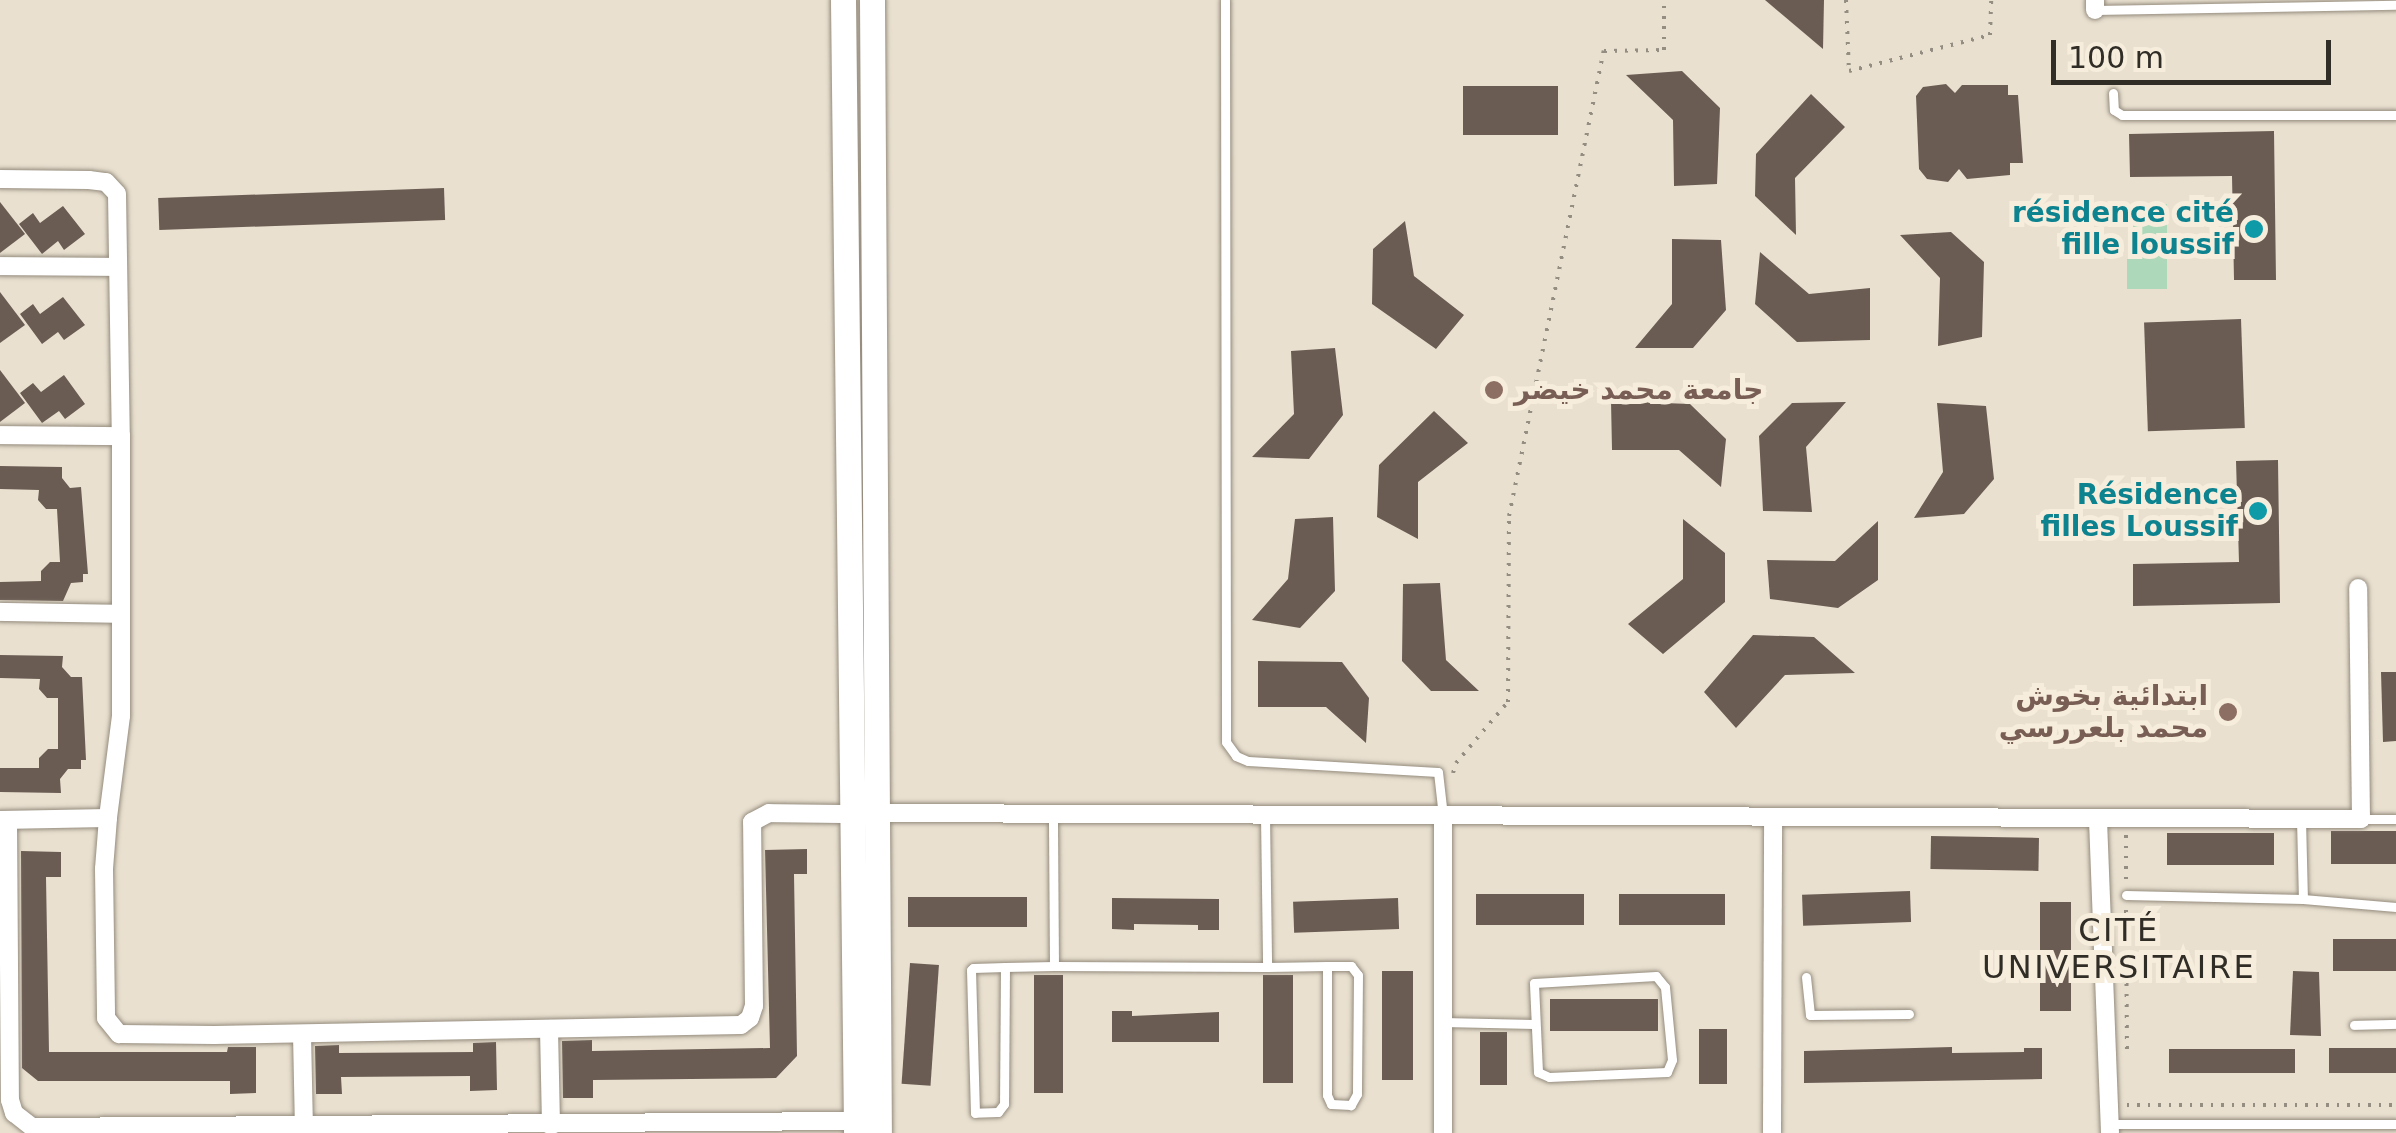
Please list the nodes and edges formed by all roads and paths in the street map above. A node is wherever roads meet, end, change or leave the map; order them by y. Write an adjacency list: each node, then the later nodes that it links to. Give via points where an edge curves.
1 (843, 0): 20 (main road)
2 (872, 0): 20 (main road)
3 (1225, 0): 23 (lane, via 1226,742 1248,761 1438,772)
4 (1664, 0): 19 (path, via 1664,50 1604,52 1510,516 1508,702 1456,762)
5 (1846, 0): 6 (path, via 1849,71 1990,35)
6 (1991, 0)
7 (2396, 4): 8 (lane)
8 (2095, 5)
9 (2113, 93): 10 (lane, via 2114,110 2122,115)
10 (2396, 115)
11 (0, 179): 13 (street, via 89,180 113,187 119,201)
12 (0, 266): 13 (street)
13 (118, 266): 15 (street)
14 (0, 435): 15 (street)
15 (122, 436): 18 (street)
16 (2358, 588): 27 (street)
17 (0, 612): 18 (street)
18 (122, 614): 24 (street, via 118,760)
19 (1452, 780)
20 (864, 814): 21 (street); 45 (street, via 769,814 752,822 754,1006 748,1021); 54 (main road)
21 (1054, 814): 22 (street); 35 (lane)
22 (1265, 815): 23 (street); 38 (lane)
23 (1443, 816): 25 (street); 41 (street)
24 (108, 818): 29 (street); 46 (street, via 102,942 111,1027 119,1034)
25 (1772, 818): 30 (street); 56 (street)
26 (2302, 819): 27 (street); 30 (street); 33 (lane)
27 (2361, 819): 28 (lane)
28 (2396, 819)
29 (4, 820): 52 (street, via 9,1090 20,1119 38,1128)
30 (2098, 820): 53 (street)
31 (2126, 830): 32 (path)
32 (2126, 895): 33 (lane); 47 (path)
33 (2303, 899): 34 (lane)
34 (2396, 907)
35 (1054, 966): 37 (lane); 38 (lane)
36 (1326, 966): 36 (lane, via 1351,966 1358,974 1358,1094 1351,1105 1331,1104 1327,1095); 38 (lane)
37 (1005, 967): 37 (lane, via 971,970 976,1114 998,1112 1004,1104)
38 (1267, 967)
39 (1806, 977): 40 (lane, via 1810,1014)
40 (1909, 1014)
41 (1443, 1022): 42 (lane); 55 (street)
42 (1534, 1024): 42 (lane, via 1543,1076 1659,1073 1671,1067 1664,987 1656,976 1538,981)
43 (2396, 1024): 44 (lane)
44 (2354, 1025)
45 (548, 1029): 46 (street); 51 (street)
46 (302, 1034): 52 (street)
47 (2127, 1068)
48 (2127, 1087): 49 (path, via 2127,1106)
49 (2396, 1106)
50 (2396, 1124): 53 (lane)
51 (550, 1126): 52 (street); 54 (street)
52 (304, 1127)
53 (2110, 1128)
54 (864, 1129)
55 (1443, 1133)
56 (1772, 1133)

